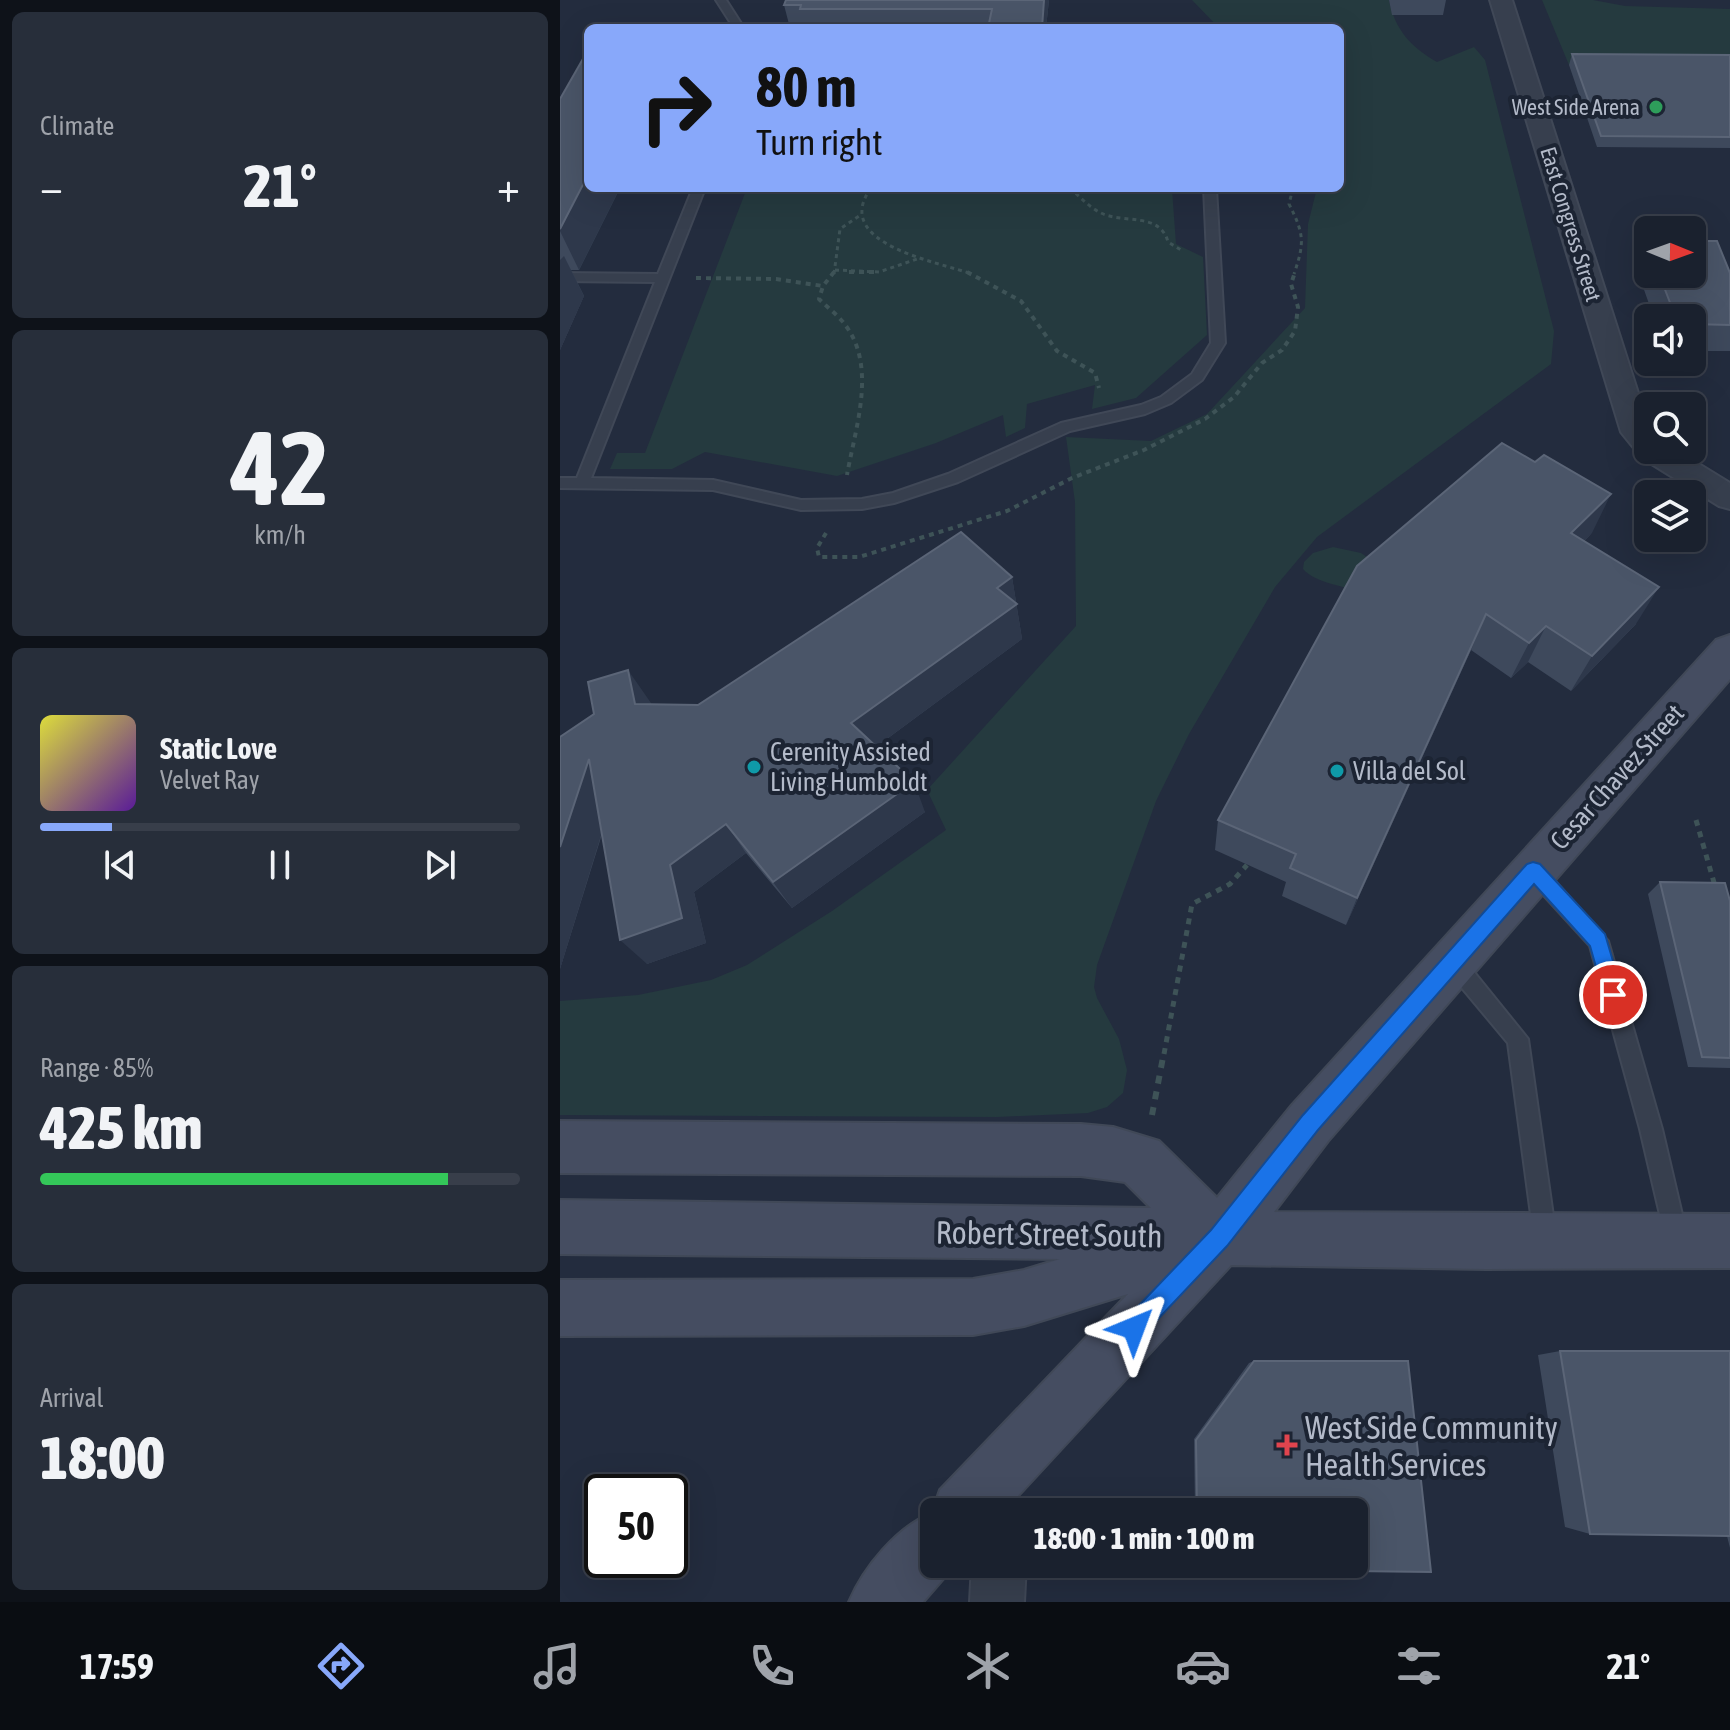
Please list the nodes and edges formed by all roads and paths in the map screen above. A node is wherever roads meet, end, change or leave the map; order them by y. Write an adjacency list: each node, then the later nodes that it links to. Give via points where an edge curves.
1 (721, 0): 3 (lane)
2 (1501, 0): 16 (street, East Congress Street)
3 (736, 24)
4 (697, 192): 13 (lane)
5 (868, 192): 8 (path)
6 (1075, 192): 10 (path, via 1101,213 1157,224 1168,242)
7 (1210, 192): 15 (lane, via 1218,343 1185,389 1145,409)
8 (862, 214): 9 (path, via 876,238); 11 (path, via 840,229)
9 (921, 257): 11 (path, via 878,272); 15 (path, via 1000,287 1021,301 1057,351 1100,378 1099,404)
10 (1194, 257)
11 (835, 270): 14 (path)
12 (560, 277): 13 (lane)
13 (662, 278): 14 (path, via 776,279); 19 (lane)
14 (823, 286): 21 (path, via 819,299 846,326 860,365 861,396)
15 (1108, 418): 21 (lane, via 1066,427 953,478 894,498)
16 (1634, 427)
17 (1675, 464): 20 (street)
18 (560, 483): 19 (lane)
19 (582, 483): 21 (lane, via 713,485 801,505)
20 (1730, 498)
21 (841, 506)
22 (1730, 651): 25 (main road, Cesar Chavez Street)
23 (1696, 820): 26 (path)
24 (1247, 865): 28 (path, via 1240,879 1192,904)
25 (1533, 870): 27 (main road, Cesar Chavez Street); 32 (lane, via 1598,941)
26 (1717, 895)
27 (1453, 961): 31 (main road, Cesar Chavez Street, via 1310,1123); 34 (lane, via 1518,1039)
28 (1151, 1120)
29 (560, 1147): 31 (main road, via 1113,1153 1140,1160)
30 (560, 1227): 31 (main road, Robert Street South)
31 (1219, 1238): 34 (main road, Robert Street South); 35 (main road, via 1024,1298 973,1307); 36 (main road, Cesar Chavez Street)
32 (1677, 1241): 33 (main road, Robert Street South); 34 (main road, Robert Street South)
33 (1730, 1241)
34 (1546, 1242)
35 (560, 1308)
36 (1003, 1489)
37 (920, 1559): 39 (main road)
38 (998, 1578): 40 (street)
39 (881, 1602)
40 (997, 1602)

